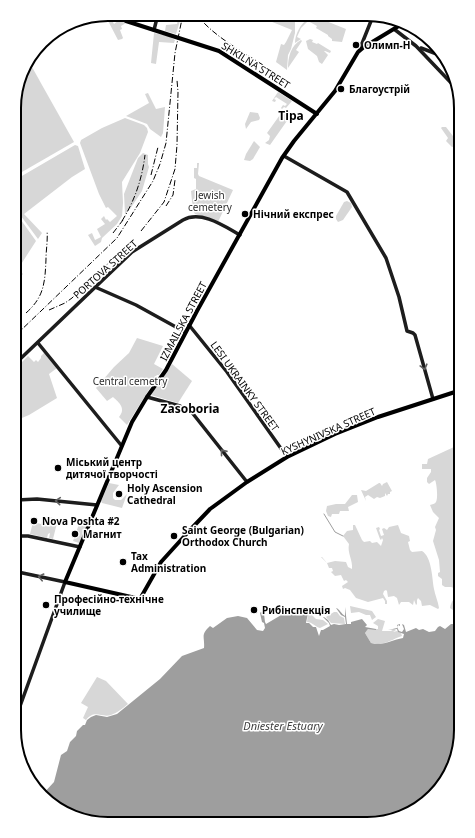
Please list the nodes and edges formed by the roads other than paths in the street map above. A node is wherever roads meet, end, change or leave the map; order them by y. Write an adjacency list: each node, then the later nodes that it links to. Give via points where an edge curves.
1 (126, 21): 6 (main road, SHKILNA STREET)
2 (156, 21): 6 (street)
3 (371, 21): 8 (street)
4 (397, 27): 5 (main road, IZMAILSKA STREET)
5 (394, 29): 7 (street); 8 (main road, IZMAILSKA STREET)
6 (154, 30): 11 (main road, SHKILNA STREET, via 219,51)
7 (416, 46): 9 (street); 10 (street)
8 (358, 52): 11 (main road, IZMAILSKA STREET, via 342,81)
9 (435, 54)
10 (449, 81)
11 (317, 114): 12 (main road, IZMAILSKA STREET)
12 (284, 156): 13 (main road, IZMAILSKA STREET); 21 (street, one-way to 21, via 347,192 386,258 399,297 406,330 415,335)
13 (240, 235): 14 (street, PORTOVA STREET, via 210,220 186,218 132,252); 15 (main road, IZMAILSKA STREET)
14 (95, 287): 16 (street, via 136,305); 17 (street, PORTOVA STREET)
15 (190, 325): 16 (main road, IZMAILSKA STREET); 23 (street, LESI UKRAINKY STREET)
16 (185, 332): 20 (main road, IZMAILSKA STREET, via 166,370)
17 (38, 343): 18 (street, PORTOVA STREET); 22 (street)
18 (21, 358)
19 (454, 392): 21 (main road, KYSHYNIVSKA STREET)
20 (147, 397): 22 (main road, IZMAILSKA STREET); 24 (street, one-way to 20, via 190,410)
21 (433, 399): 23 (main road, KYSHYNIVSKA STREET, via 335,434)
22 (121, 445): 26 (main road, IZMAILSKA STREET)
23 (287, 457): 24 (main road, KYSHYNIVSKA STREET)
24 (247, 482): 30 (main road, KYSHYNIVSKA STREET, via 210,509 190,530 161,562 140,599)
25 (21, 500): 26 (street, one-way to 25)
26 (96, 505): 28 (main road, IZMAILSKA STREET)
27 (21, 536): 28 (street)
28 (80, 547): 30 (main road, IZMAILSKA STREET)
29 (21, 573): 30 (street, one-way to 29)
30 (65, 582): 31 (street, IZMAILSKA STREET)
31 (21, 703)

